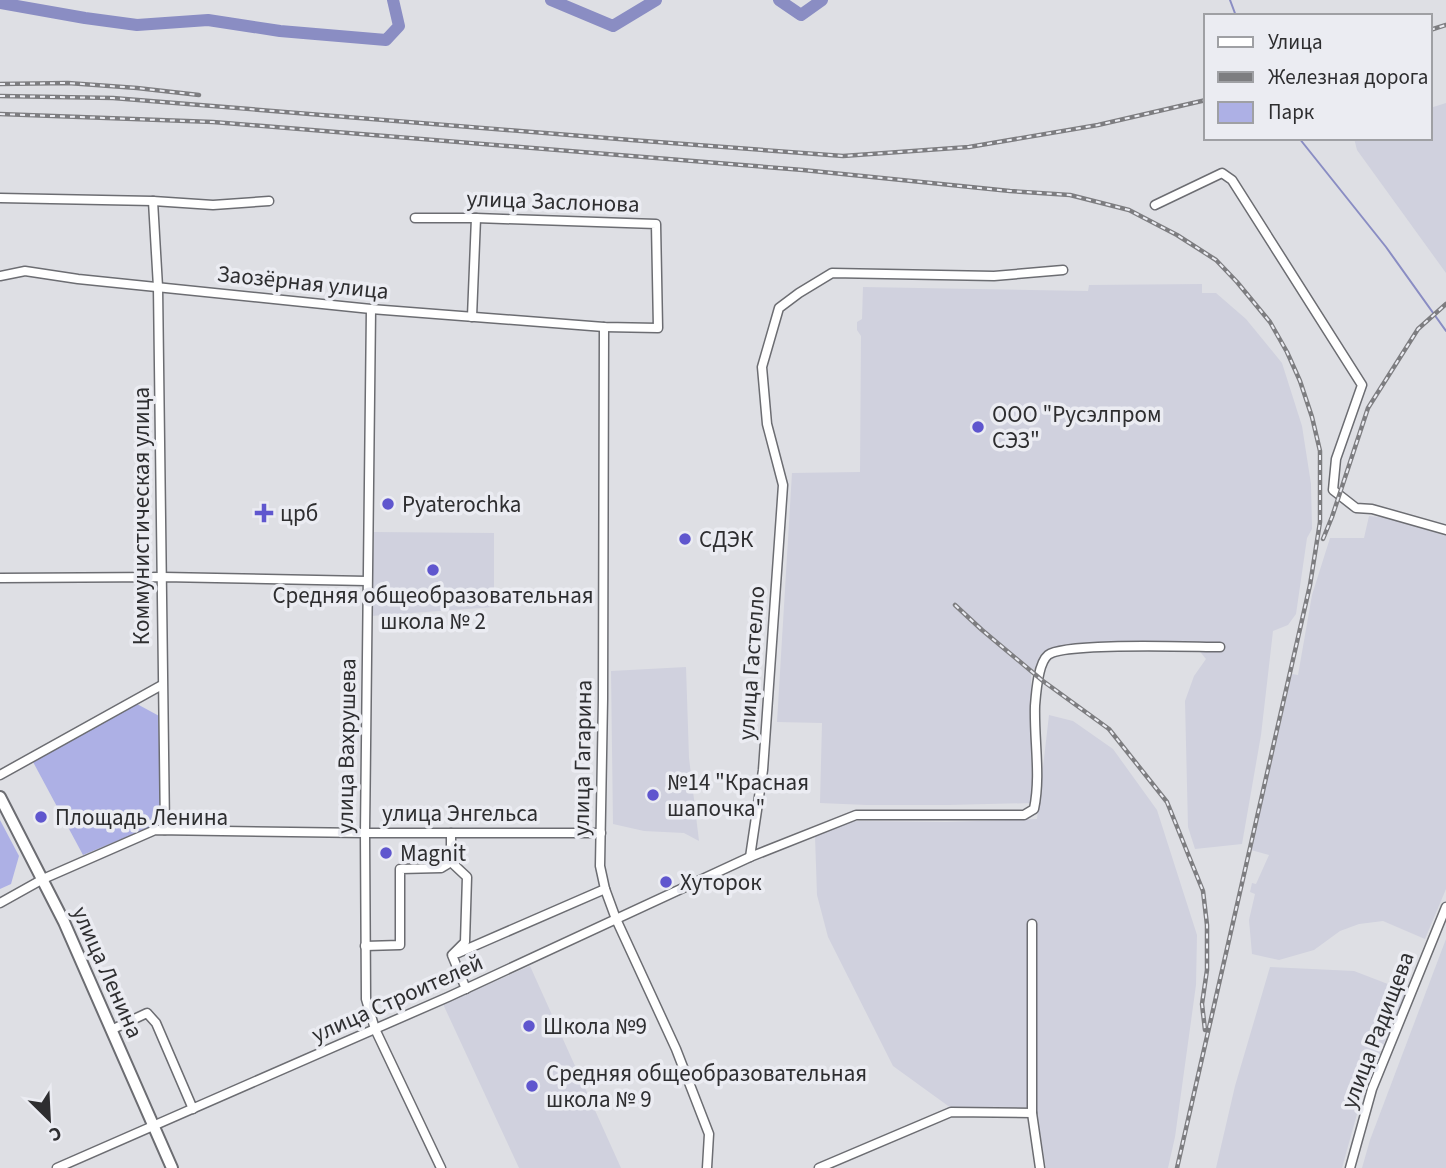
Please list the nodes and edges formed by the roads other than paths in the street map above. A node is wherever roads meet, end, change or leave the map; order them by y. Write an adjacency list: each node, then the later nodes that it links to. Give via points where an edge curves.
1 (0, 198): 2 (street)
2 (153, 201): 3 (street, via 213,205); 9 (street, Коммунистическая улица)
3 (269, 201)
4 (1155, 205): 13 (street, via 1222,173 1232,180 1362,385 1336,459 1334,490 1356,508)
5 (415, 218): 6 (street, улица Заслонова)
6 (476, 218): 11 (street); 12 (street, улица Заслонова, via 656,224 658,328)
7 (1063, 270): 25 (street, улица Гастелло, via 994,276 832,273 779,308 762,368 767,424 783,485 763,770)
8 (0, 276): 9 (street, Заозёрная улица, via 25,271)
9 (158, 288): 10 (street, Заозёрная улица); 14 (street, Коммунистическая улица)
10 (371, 309): 11 (street, Заозёрная улица); 16 (street, улица Вахрушева)
11 (472, 317): 12 (street, Заозёрная улица)
12 (604, 327): 24 (street, улица Гагарина)
13 (1446, 530)
14 (163, 577): 15 (street); 16 (street); 18 (street, Коммунистическая улица)
15 (0, 578)
16 (367, 581): 22 (street, улица Вахрушева)
17 (1220, 647): 25 (street, улица Строителей, via 1106,646 1046,656 1035,706 1038,792 1034,809 1024,815 856,815)
18 (162, 685): 19 (street); 21 (street, Коммунистическая улица)
19 (0, 775)
20 (0, 797): 27 (main road, улица Ленина)
21 (165, 830): 22 (street, улица Энгельса); 27 (street, улица Энгельса, via 155,830)
22 (365, 833): 23 (street, улица Энгельса); 33 (street, улица Вахрушева)
23 (451, 833): 24 (street, улица Энгельса); 26 (street)
24 (601, 833): 28 (street, улица Гагарина)
25 (750, 857): 31 (street, улица Строителей)
26 (451, 862): 33 (street, via 440,868 400,869 400,945); 34 (street, via 467,877 465,942)
27 (43, 879): 29 (street, улица Энгельса); 37 (main road, улица Ленина)
28 (605, 888): 31 (street, улица Гагарина); 34 (street)
29 (0, 903)
30 (1446, 907): 47 (street, улица Радищева, via 1372,1089)
31 (616, 919): 35 (street, улица Строителей); 44 (street, улица Гагарина, via 709,1134)
32 (1032, 925): 39 (street)
33 (365, 946): 36 (street, улица Вахрушева, via 366,999)
34 (452, 956): 35 (street)
35 (466, 989): 36 (street, улица Строителей)
36 (375, 1029): 38 (street, улица Строителей); 43 (street, улица Вахрушева)
37 (111, 1030): 38 (street, via 147,1013 156,1023); 40 (main road, улица Ленина)
38 (194, 1109): 40 (street, улица Строителей)
39 (1032, 1113): 45 (street, via 951,1112); 46 (street)
40 (153, 1127): 41 (street, улица Строителей); 42 (main road, улица Ленина)
41 (57, 1168)
42 (172, 1168)
43 (441, 1168)
44 (707, 1168)
45 (819, 1168)
46 (1040, 1168)
47 (1350, 1168)

